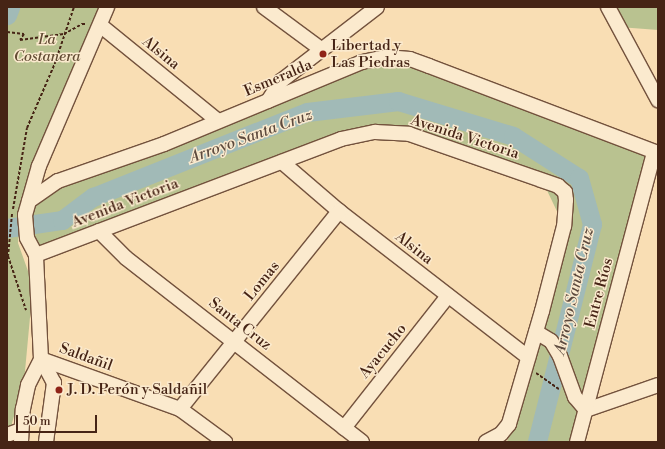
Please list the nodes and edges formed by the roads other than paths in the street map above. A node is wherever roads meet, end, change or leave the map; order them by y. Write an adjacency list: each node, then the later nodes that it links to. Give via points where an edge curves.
1 (107, 7): 5 (street)
2 (264, 7): 6 (street)
3 (377, 7): 6 (street)
4 (608, 7): 7 (street)
5 (100, 25): 9 (street, Alsina); 12 (street, via 40,166)
6 (321, 49): 8 (street, via 281,81)
7 (658, 100)
8 (268, 101): 9 (street, Esmeralda); 10 (street, Esmeralda, via 362,62 386,57 410,60)
9 (218, 122): 12 (street, Esmeralda, via 58,181)
10 (656, 152): 23 (street, Entre Ríos)
11 (282, 162): 13 (street, Alsina); 14 (street, Avenida Victoria); 17 (street, Avenida Victoria, via 341,139 391,132 409,134 558,186 565,192 564,226)
12 (29, 201): 15 (street, via 25,215 27,238)
13 (339, 211): 16 (street, Alsina); 18 (street, Lomas)
14 (99, 231): 15 (street, Avenida Victoria); 18 (street, Santa Cruz, via 126,258)
15 (36, 255): 20 (street)
16 (448, 296): 19 (street, Alsina); 24 (street, Ayacucho)
17 (536, 332): 19 (street, Avenida Victoria); 23 (street, via 551,341 560,356 575,397)
18 (236, 341): 22 (street, Lomas); 24 (street, Santa Cruz)
19 (528, 358): 27 (street, Avenida Victoria, via 509,424 501,434)
20 (41, 359): 22 (street, Saldañil); 26 (street, via 28,385); 28 (street, via 54,383)
21 (658, 385): 23 (street)
22 (180, 409): 29 (street, Saldañil)
23 (586, 410): 31 (street, Entre Ríos)
24 (344, 428): 30 (street, Santa Cruz)
25 (7, 435): 26 (street)
26 (21, 436)
27 (488, 441)
28 (46, 442)
29 (225, 442)
30 (362, 442)
31 (577, 442)

